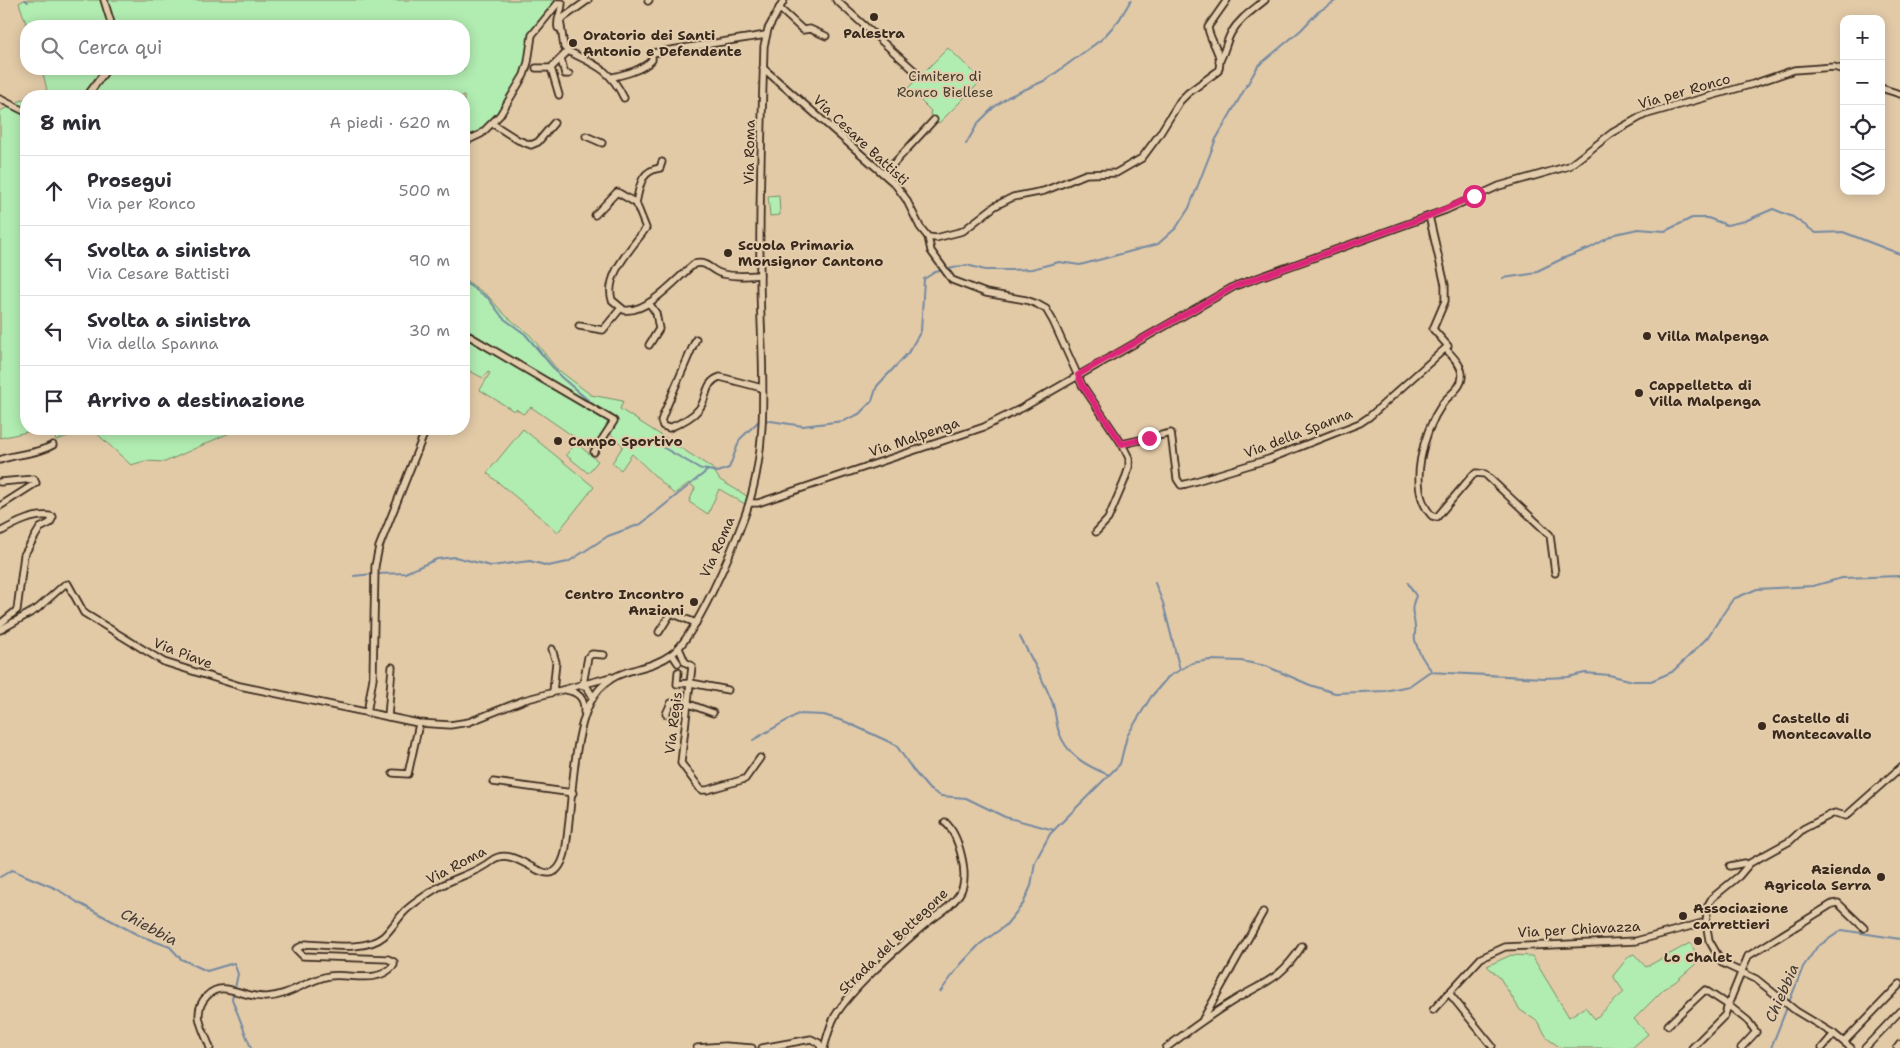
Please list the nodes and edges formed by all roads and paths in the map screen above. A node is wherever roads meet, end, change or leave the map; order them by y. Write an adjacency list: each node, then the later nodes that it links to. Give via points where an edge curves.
1 (104, 0): 8 (street)
2 (588, 0): 9 (street, via 564,15 560,20)
3 (784, 0): 7 (street, Via Roma)
4 (1227, 0): 14 (street, via 1208,26 1208,37 1214,44)
5 (1265, 0): 14 (street, via 1232,32)
6 (837, 2): 19 (street)
7 (779, 8): 10 (street, Via Roma); 11 (street, via 803,30 810,29)
8 (110, 20)
9 (561, 29): 12 (street); 32 (street, via 557,18 563,6 558,3 532,35 524,75)
10 (766, 35): 17 (street, Via Roma); 22 (street, via 652,53 648,65)
11 (826, 36)
12 (568, 52): 13 (street); 22 (street, via 605,70)
13 (561, 59): 16 (street); 20 (street, via 565,74)
14 (1219, 62): 41 (street, via 1218,72 1188,93 1149,149 1116,173 1086,174 1044,191 1014,197 995,206 963,231)
15 (536, 68): 16 (street)
16 (551, 68): 26 (street)
17 (763, 68): 37 (street, Via Cesare Battisti); 42 (street, Via Roma)
18 (1840, 69): 40 (street, Via per Ronco, via 1794,70 1644,115 1612,133 1569,166 1499,186)
19 (916, 72)
20 (569, 74)
21 (103, 75): 24 (street)
22 (612, 77): 27 (street)
23 (1885, 89): 25 (street)
24 (91, 90)
25 (1900, 94)
26 (559, 96)
27 (624, 98)
28 (0, 99): 29 (street)
29 (20, 109)
30 (934, 120): 37 (street)
31 (554, 123): 32 (street, via 538,142 531,145)
32 (494, 124): 34 (street)
33 (586, 136): 35 (street)
34 (470, 139)
35 (602, 143)
36 (662, 162): 38 (street, via 660,168 645,173)
37 (884, 174): 41 (street, Via Cesare Battisti, via 906,199)
38 (636, 203): 39 (street, via 617,192); 44 (street, via 646,228 610,285 612,300)
39 (595, 215)
40 (1429, 216): 49 (street, via 1445,285 1445,301 1433,329 1448,346); 50 (street, Via per Ronco, via 1235,286)
41 (928, 237): 50 (street, Via Cesare Battisti, via 930,251 945,273 965,286 1026,300 1046,309)
42 (760, 275): 43 (street, via 720,274 700,262); 51 (street, Via Roma)
43 (649, 303): 44 (street, via 631,311); 48 (street, via 656,312 659,328)
44 (622, 308): 45 (street, via 603,330)
45 (579, 326)
46 (470, 337): 55 (street, via 614,421)
47 (696, 338): 51 (street, via 661,421 663,426 669,428 695,414 710,383 720,377)
48 (649, 345)
49 (1446, 349): 53 (street, Via della Spanna, via 1360,423 1269,459 1204,479 1178,483 1171,433); 62 (street, via 1461,368 1462,376 1460,384 1437,412 1421,455 1418,478 1428,512 1437,517 1472,476 1485,474 1550,535)
50 (1078, 375): 53 (street); 58 (street, Via Malpenga, via 984,426 758,503)
51 (762, 388): 58 (street, Via Roma, via 758,466)
52 (424, 435): 83 (street, via 379,547 375,566 372,678)
53 (1122, 444): 61 (street, via 1129,458 1129,467 1108,519)
54 (53, 445): 56 (street)
55 (594, 452)
56 (0, 460)
57 (0, 482): 59 (street, via 34,479 36,483)
58 (750, 502): 63 (street, Via Roma)
59 (0, 506)
60 (0, 532): 64 (street, via 22,520 53,517 50,523 40,528 24,555 17,610)
61 (1096, 532)
62 (1555, 573)
63 (696, 623): 66 (street, via 672,613); 67 (street, Via Roma)
64 (0, 624)
65 (0, 630): 83 (street, Via Piave, via 37,609 68,584 84,613 164,662 240,686)
66 (659, 632)
67 (679, 648): 69 (street, Via Roma); 75 (street, Via Regis, via 685,662 692,666)
68 (552, 649): 79 (street, via 556,662)
69 (672, 654): 71 (street); 74 (street, Via Roma)
70 (604, 655): 76 (street, via 588,657)
71 (678, 663)
72 (392, 667): 86 (street)
73 (678, 672): 75 (street, via 677,684)
74 (613, 676): 76 (street, Via Piave); 81 (street, Via Roma)
75 (691, 683): 78 (street); 82 (street, Via Regis)
76 (582, 684): 77 (street, Via Piave); 81 (street)
77 (564, 689): 79 (street, Via Piave); 80 (street)
78 (728, 690)
79 (553, 692): 87 (street, Via Piave, via 518,701 469,722)
80 (581, 696): 81 (street); 88 (street, via 585,708)
81 (593, 697): 88 (street, Via Roma)
82 (689, 704): 84 (street); 85 (street, via 671,703); 89 (street, Via Regis, via 681,763 701,790 745,779)
83 (367, 713): 86 (street, Via Piave)
84 (713, 713)
85 (666, 714)
86 (388, 717): 87 (street, Via Piave)
87 (419, 724): 91 (street, via 408,774)
88 (582, 724): 93 (street, Via Roma)
89 (760, 758)
90 (1900, 768): 95 (street, via 1846,816 1830,815)
91 (393, 773)
92 (493, 782): 93 (street)
93 (573, 793): 113 (street, Via Roma, via 565,853 557,871 545,873 511,856 503,856 438,887 405,911 384,936 375,941 342,946 306,944 296,949 303,956 388,959 394,962 392,967 374,977 330,976 310,981 277,997 224,988 209,993 199,1015)
94 (945, 822): 117 (street, Strada del Bottegone, via 953,831 960,853 964,877 961,892 847,1000 835,1016)
95 (1748, 865): 96 (street); 98 (street, via 1740,876 1712,898)
96 (1730, 866)
97 (1263, 912): 107 (street)
98 (1706, 922): 101 (street, via 1709,940 1717,957 1722,964); 103 (street, Via per Chiavazza, via 1636,941 1505,947 1481,958)
99 (1864, 928): 101 (street, via 1838,903 1832,904 1748,956)
100 (1302, 946): 107 (street, via 1275,979)
101 (1740, 973): 104 (street); 109 (street, via 1756,979 1796,1011)
102 (1900, 984): 110 (street)
103 (1448, 993): 105 (street, Via per Chiavazza); 112 (street)
104 (1728, 1005): 108 (street, via 1705,990); 119 (street, via 1725,1015); 120 (street, via 1756,1032)
105 (1433, 1010)
106 (1900, 1012): 123 (street)
107 (1202, 1021): 118 (street)
108 (1668, 1026)
109 (1834, 1034): 110 (street); 121 (street)
110 (1844, 1042): 122 (street)
111 (1900, 1044): 124 (street)
112 (1492, 1046)
113 (210, 1048)
114 (697, 1048): 115 (street)
115 (752, 1048)
116 (762, 1048): 117 (street, via 811,1038)
117 (822, 1048)
118 (1166, 1048)
119 (1692, 1048)
120 (1741, 1048)
121 (1822, 1048)
122 (1851, 1048)
123 (1865, 1048)
124 (1896, 1048)

